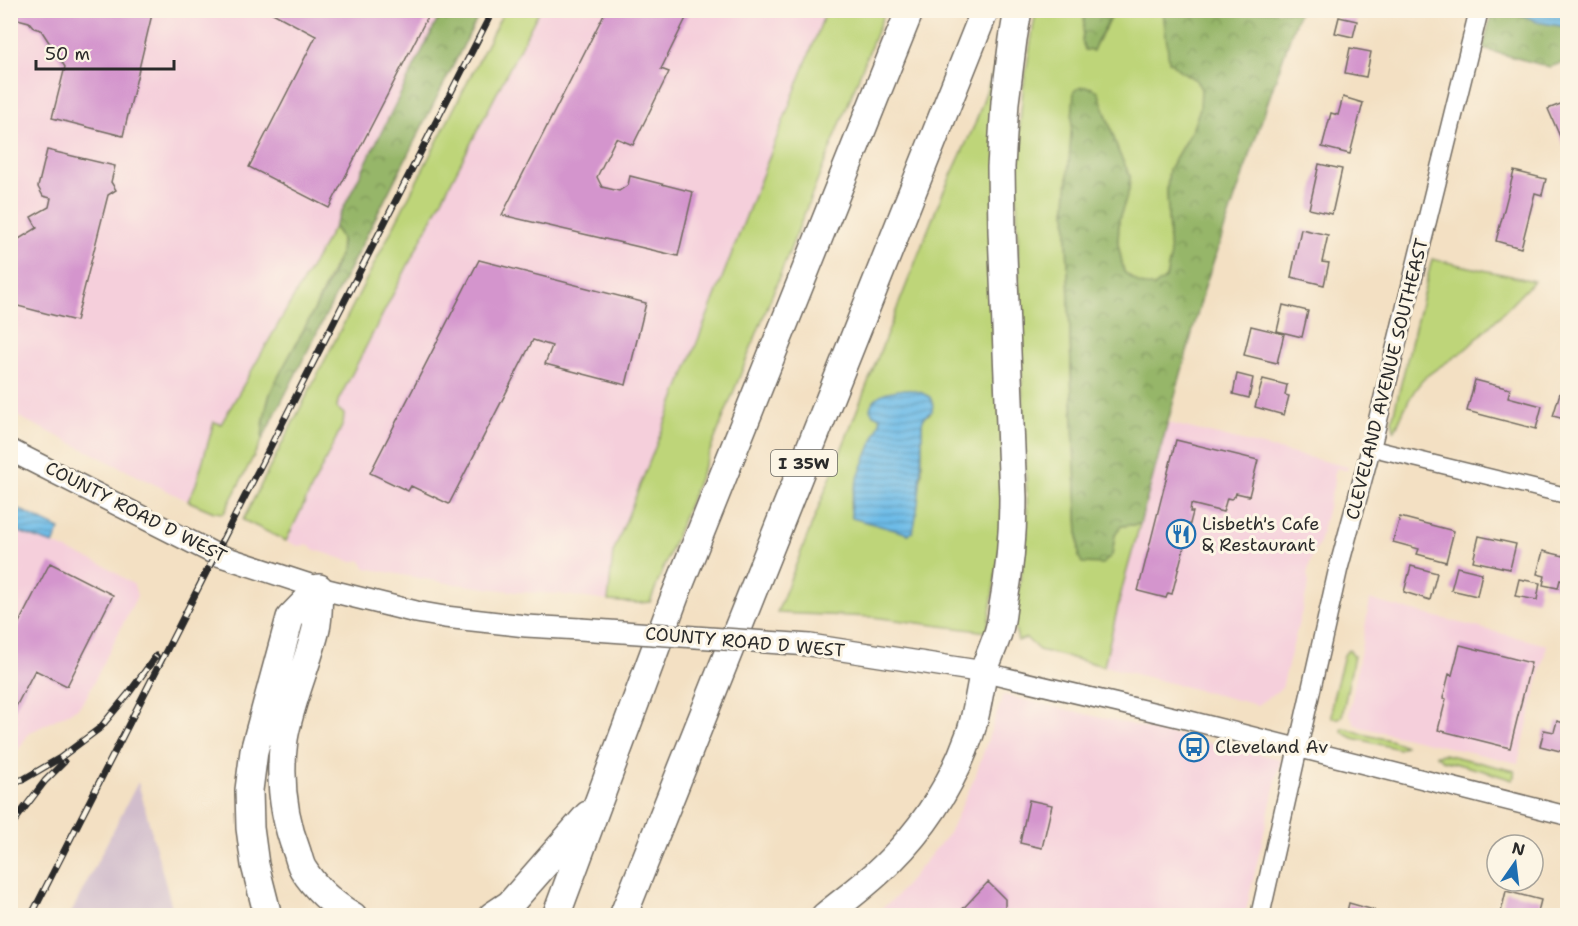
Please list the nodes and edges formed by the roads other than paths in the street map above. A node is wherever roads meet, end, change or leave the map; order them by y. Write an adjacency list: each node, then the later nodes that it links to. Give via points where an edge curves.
1 (910, 10): 11 (highway, via 675,596)
2 (985, 10): 17 (highway, I 35W)
3 (1018, 10): 9 (highway, via 1001,166 1013,522 1009,576 998,633)
4 (1479, 10): 5 (street, CLEVELAND AVENUE SOUTHEAST)
5 (1371, 448): 7 (street); 10 (street, CLEVELAND AVENUE SOUTHEAST, via 1338,570)
6 (10, 450): 8 (main road, COUNTY ROAD D WEST, via 215,554)
7 (1568, 496)
8 (319, 588): 9 (main road, COUNTY ROAD D WEST, bridge, via 446,617 810,645); 13 (highway, via 290,618 254,751 250,828); 14 (highway, via 317,627 284,740 284,806 303,868 330,900)
9 (984, 672): 10 (street, COUNTY ROAD D WEST); 18 (highway, via 971,731 939,801 890,862)
10 (1299, 747): 12 (street, COUNTY ROAD D WEST); 19 (street, CLEVELAND AVENUE SOUTHEAST)
11 (598, 803): 15 (highway, via 510,904); 16 (highway)
12 (1568, 816)
13 (268, 915)
14 (353, 915)
15 (492, 915)
16 (556, 915)
17 (623, 915)
18 (825, 915)
19 (1260, 915)

